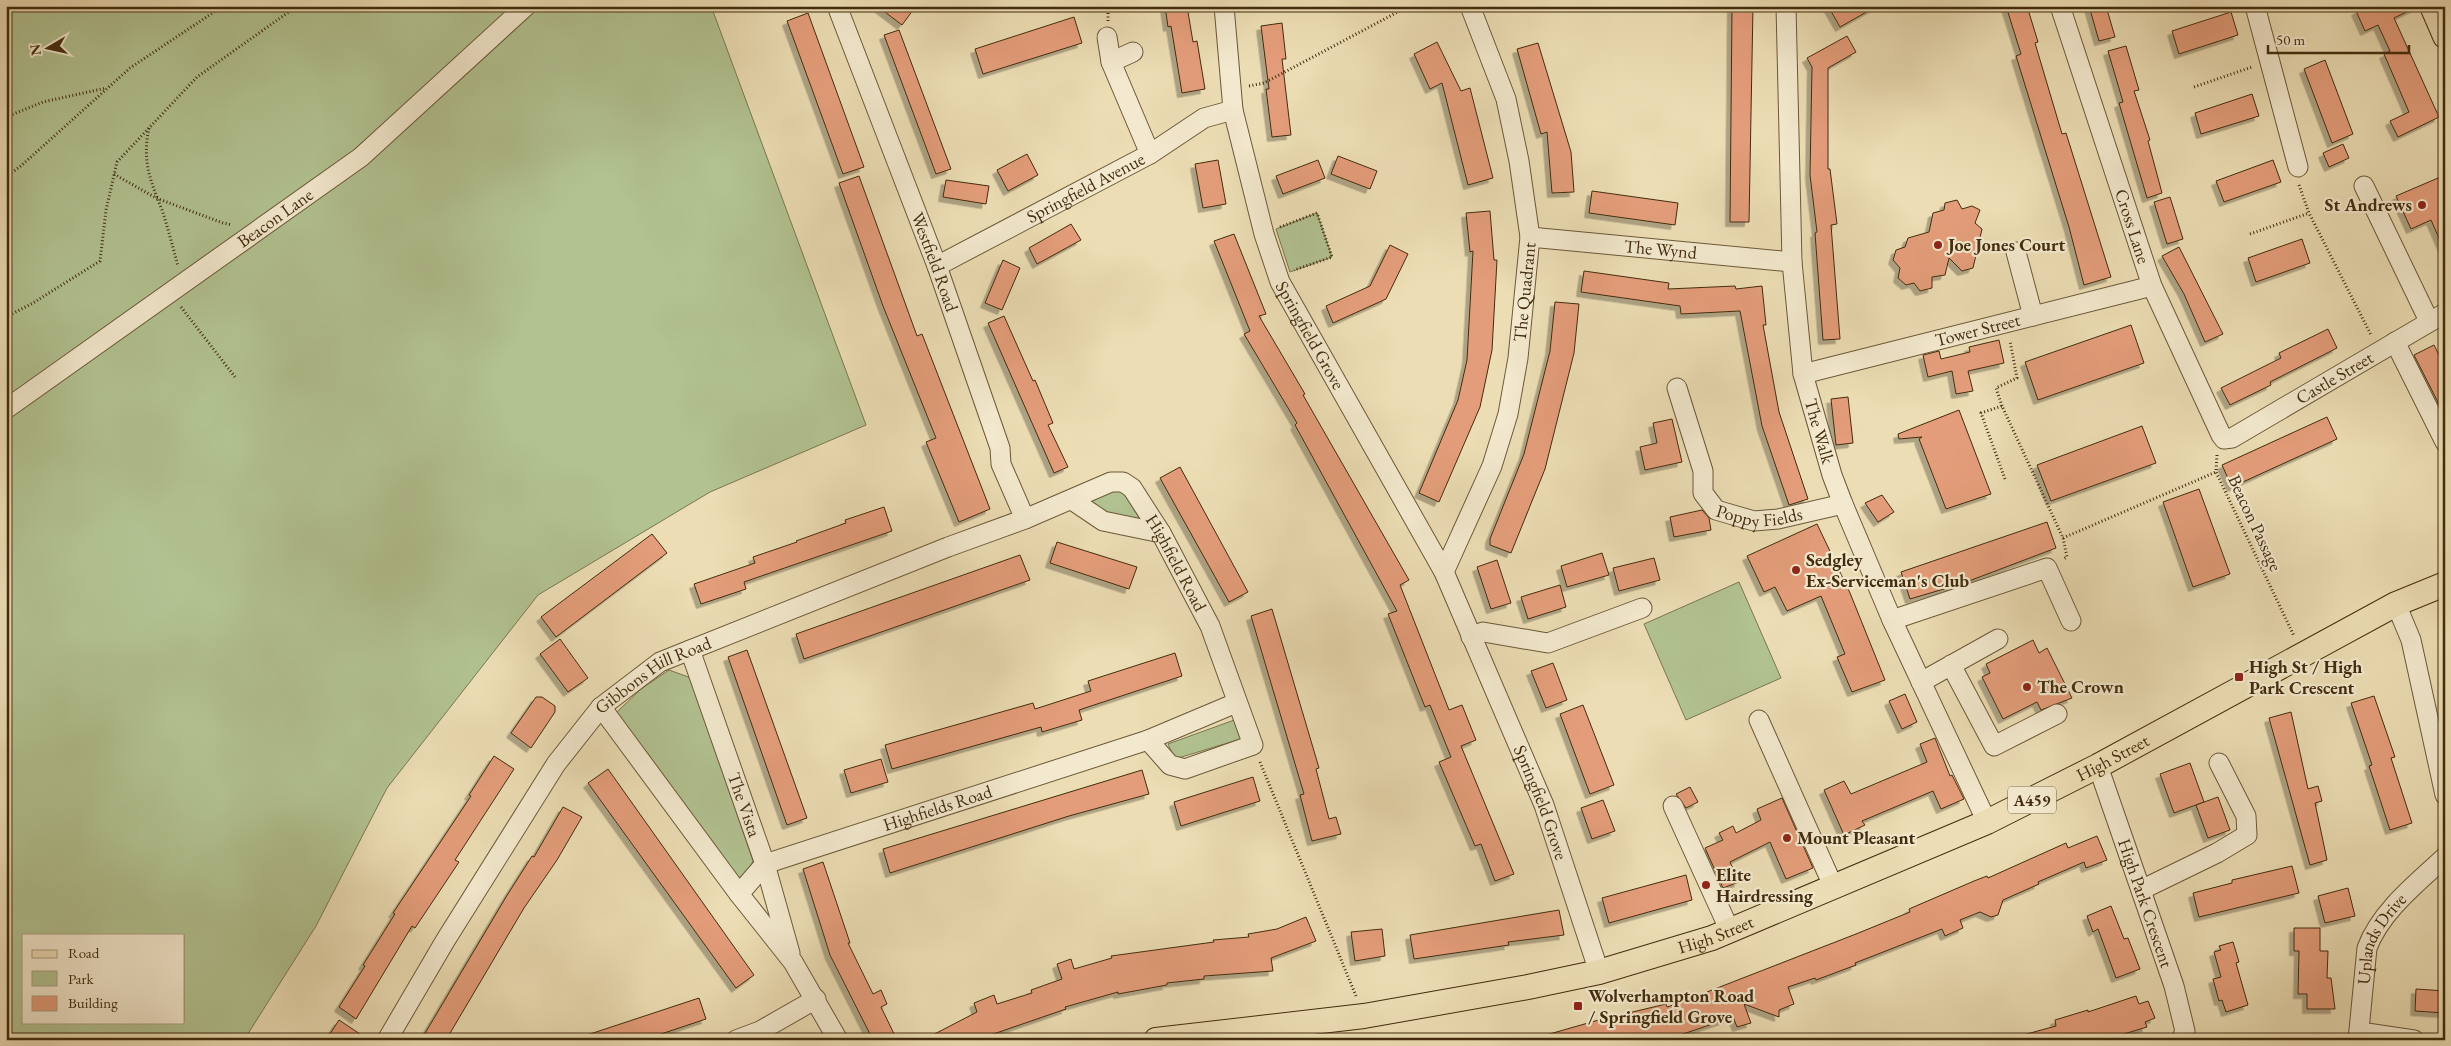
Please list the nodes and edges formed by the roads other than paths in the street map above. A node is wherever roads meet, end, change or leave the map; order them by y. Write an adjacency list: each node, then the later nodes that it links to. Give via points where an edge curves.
1 (526, 6): 27 (street, Beacon Lane, via 361,157)
2 (837, 6): 20 (street, Westfield Road)
3 (1224, 6): 13 (street, Springfield Grove)
4 (1470, 6): 17 (street, The Quadrant, via 1506,99 1520,161)
5 (1786, 6): 19 (street, The Walk)
6 (2060, 6): 21 (street, Cross Lane)
7 (2256, 6): 15 (street)
8 (2432, 6): 9 (main road)
9 (2445, 36)
10 (1107, 38): 12 (street)
11 (1133, 52): 12 (street)
12 (1111, 62): 14 (street)
13 (1233, 110): 14 (street, Springfield Avenue, via 1204,118); 34 (street, Springfield Grove, via 1264,234 1278,276)
14 (1150, 154): 20 (street, Springfield Avenue)
15 (2298, 167)
16 (2364, 186): 23 (street)
17 (1530, 237): 19 (street, The Wynd); 34 (street, The Quadrant, via 1518,358 1508,414 1492,466)
18 (2016, 252): 22 (street)
19 (1792, 262): 25 (street, The Walk)
20 (937, 266): 32 (street, Westfield Road, via 1000,448 1001,464)
21 (2152, 286): 22 (street, Tower Street); 28 (street, Cross Lane)
22 (2033, 316): 25 (street, Tower Street)
23 (2437, 317): 24 (street, Castle Street)
24 (2395, 342): 28 (street, Castle Street, via 2232,438); 29 (street)
25 (1803, 374): 31 (street, The Walk)
26 (1677, 388): 31 (street, Poppy Fields, via 1703,472 1703,493 1716,510 1754,521 1778,519)
27 (6, 408)
28 (2224, 439)
29 (2445, 442)
30 (1072, 500): 32 (street, Gibbons Hill Road); 33 (street, via 1103,521); 33 (street, Highfield Road, via 1111,482 1123,482 1132,488)
31 (1843, 504): 38 (street, The Walk)
32 (1025, 519): 42 (street, Gibbons Hill Road)
33 (1161, 533): 45 (street, Highfield Road, via 1210,626)
34 (1444, 572): 40 (street, Springfield Grove)
35 (2445, 584): 36 (main road, High Street / A459)
36 (2396, 604): 51 (main road, High Street / A459); 52 (street, via 2411,640)
37 (1642, 608): 40 (street, via 1548,644 1483,632)
38 (1892, 620): 39 (street, via 2047,568); 44 (street, The Walk)
39 (2070, 622)
40 (1471, 637): 62 (street, Springfield Grove, via 1544,805)
41 (1998, 639): 43 (street)
42 (690, 650): 46 (street, Gibbons Hill Road, via 660,662); 56 (street, The Vista)
43 (1951, 665): 44 (street); 47 (street, via 1994,746)
44 (1921, 682): 54 (street, The Walk)
45 (1236, 703): 49 (street, Highfields Road); 49 (street, via 1253,745 1185,769 1170,766)
46 (601, 707): 59 (street, The Vista); 67 (street, Gibbons Hill Road, via 556,764 445,941)
47 (2057, 714)
48 (1759, 720): 57 (street)
49 (1148, 740): 56 (street, Highfields Road)
50 (2219, 763): 58 (street, via 2246,816 2247,835)
51 (2098, 766): 54 (main road, High Street / A459); 58 (street, High Park Crescent)
52 (2445, 795)
53 (1673, 806): 60 (street)
54 (1987, 822): 57 (main road, High Street / A459)
55 (2445, 857): 64 (street, Uplands Drive, via 2397,904 2372,935 2367,948)
56 (765, 864): 59 (street); 61 (street, The Vista)
57 (1834, 888): 60 (main road, High Street / A459)
58 (2141, 890): 66 (street, High Park Crescent)
59 (739, 894): 61 (street, The Vista)
60 (1730, 931): 62 (main road, High Street / A459)
61 (793, 962): 63 (street, The Vista)
62 (1599, 972): 65 (main road, High Street / A459, via 1364,1016)
63 (816, 999): 68 (street, via 760,1031); 69 (street, The Vista)
64 (2359, 1036): 71 (street)
65 (1189, 1037): 70 (main road, High Street / A459)
66 (2188, 1037)
67 (388, 1040)
68 (736, 1040)
69 (838, 1040)
70 (1156, 1040)
71 (2414, 1040)

